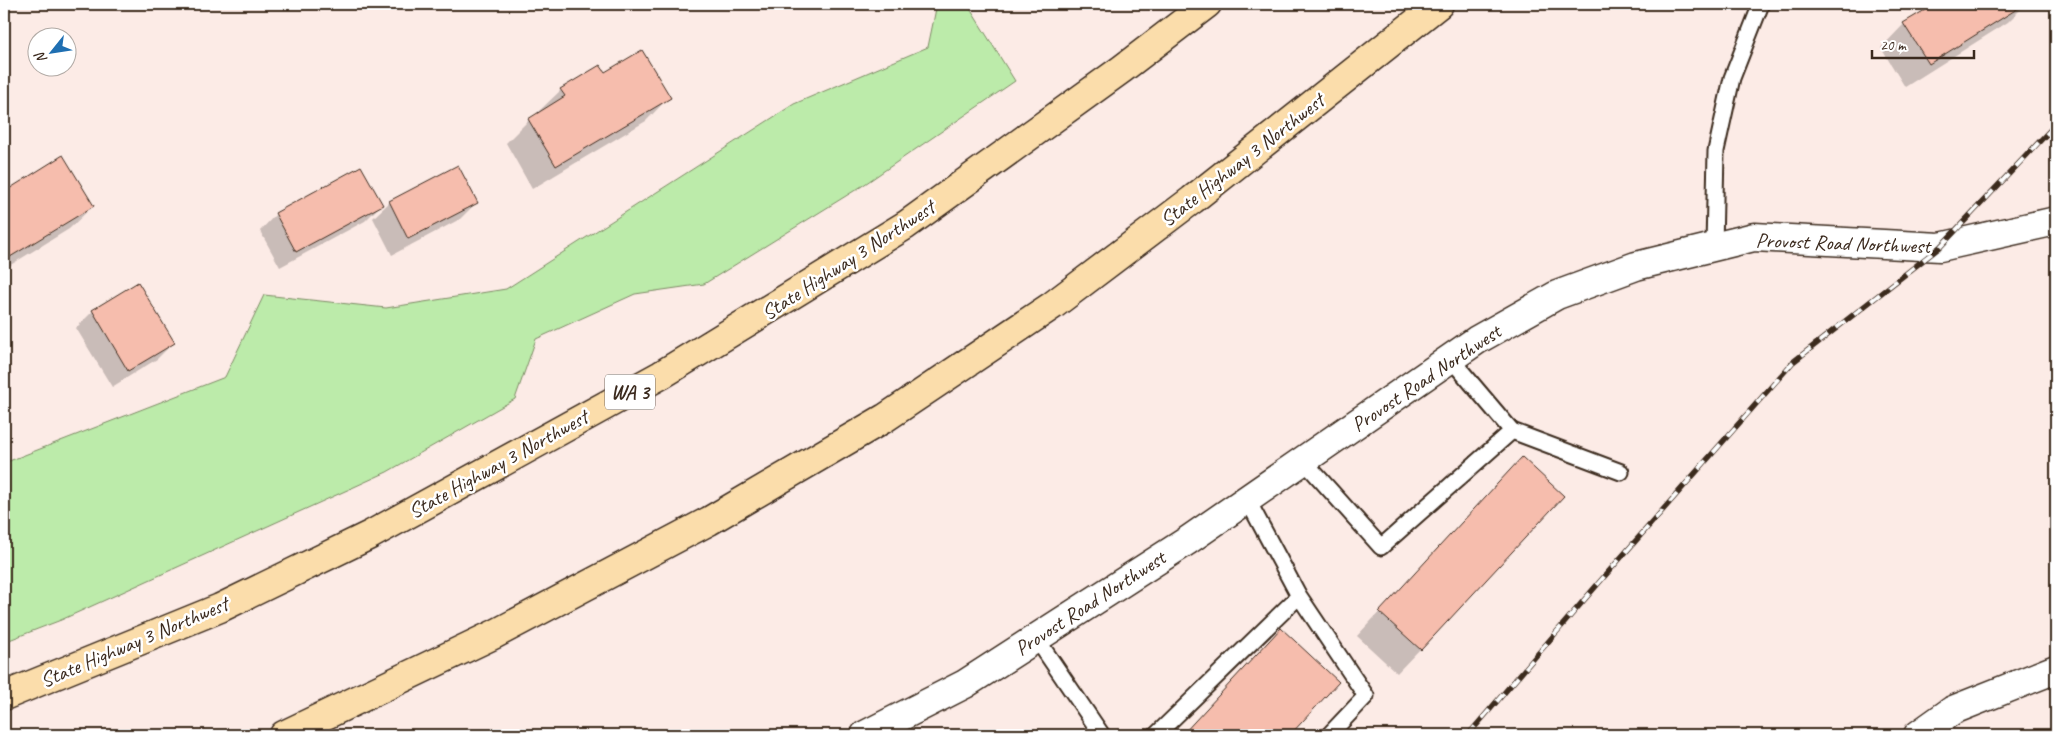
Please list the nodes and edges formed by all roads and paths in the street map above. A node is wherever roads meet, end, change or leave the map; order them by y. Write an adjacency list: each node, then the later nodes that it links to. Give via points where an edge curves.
1 (1207, 4): 14 (highway, State Highway 3 Northwest / WA 3, via 906,225 661,375 352,543 220,608)
2 (1439, 4): 16 (highway, State Highway 3 Northwest, via 1192,200 1053,305 885,418 692,530 495,634)
3 (1761, 4): 5 (lane, via 1732,78 1716,150)
4 (2056, 221): 5 (street, Provost Road Northwest, via 1940,247 1754,237)
5 (1714, 247): 6 (street, Provost Road Northwest, via 1636,266 1557,295 1477,340)
6 (1451, 359): 7 (lane); 8 (street, Provost Road Northwest)
7 (1512, 431): 8 (lane, via 1381,548); 9 (lane)
8 (1303, 460): 10 (street, Provost Road Northwest)
9 (1621, 472)
10 (1247, 499): 11 (lane); 12 (street, Provost Road Northwest)
11 (1299, 596): 18 (lane); 19 (lane, via 1366,696)
12 (1036, 638): 15 (street, Provost Road Northwest, via 965,684); 17 (lane)
13 (2056, 669): 20 (street, via 1953,710)
14 (4, 696)
15 (871, 734)
16 (284, 735)
17 (1102, 735)
18 (1156, 735)
19 (1329, 735)
20 (1918, 735)

